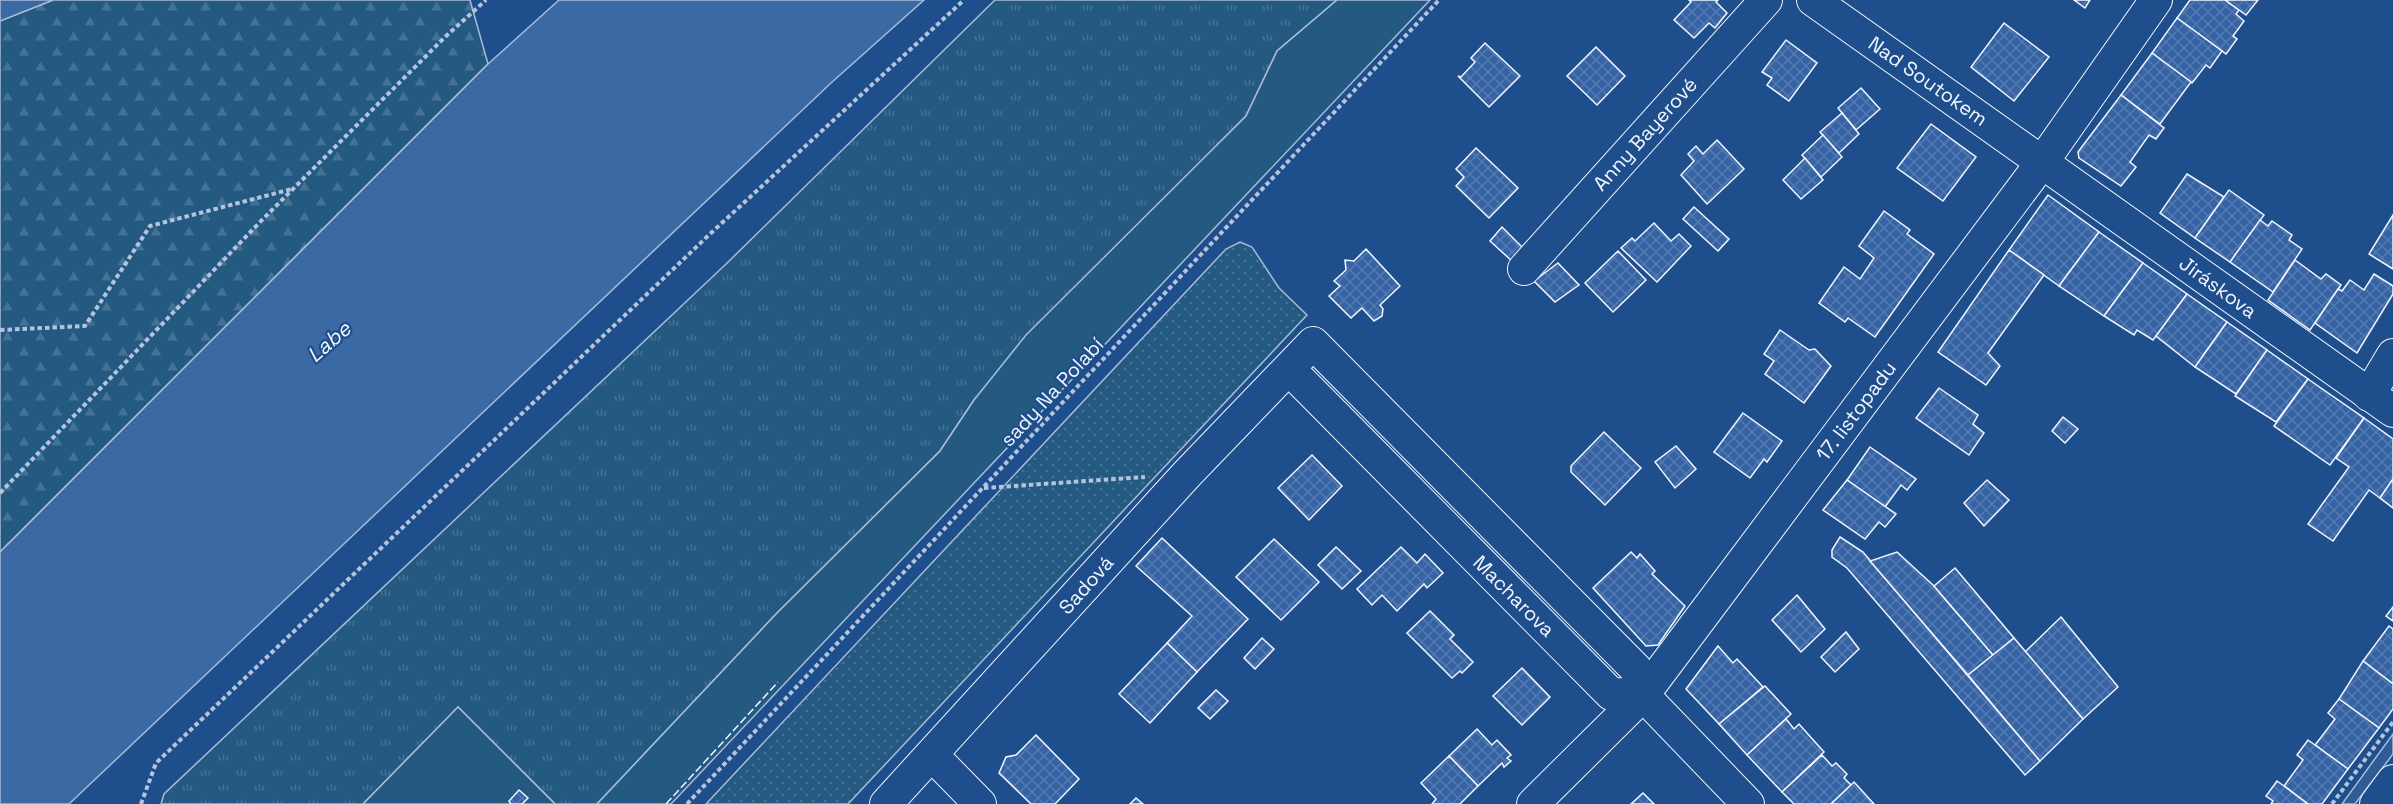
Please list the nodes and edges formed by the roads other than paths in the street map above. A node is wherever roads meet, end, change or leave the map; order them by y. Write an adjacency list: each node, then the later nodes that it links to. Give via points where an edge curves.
1 (1766, 0): 5 (street, Anny Bayerové)
2 (1813, 0): 4 (street, Nad Soutokem)
3 (2156, 0): 4 (street, 17. listopadu)
4 (2043, 161): 8 (street, Jiráskova); 9 (street, 17. listopadu)
5 (1524, 269)
6 (2393, 355): 8 (street)
7 (1288, 369): 9 (street, Macharova, via 1611,694); 9 (street, Sadová, via 1313,343 1636,669); 10 (street, Sadová, via 1187,474)
8 (2381, 403)
9 (1643, 695): 14 (street, 17. listopadu); 15 (street)
10 (932, 755): 12 (street, Sadová); 13 (street)
11 (2393, 782): 16 (street)
12 (886, 804)
13 (980, 804)
14 (1533, 804)
15 (1748, 804)
16 (2376, 804)

